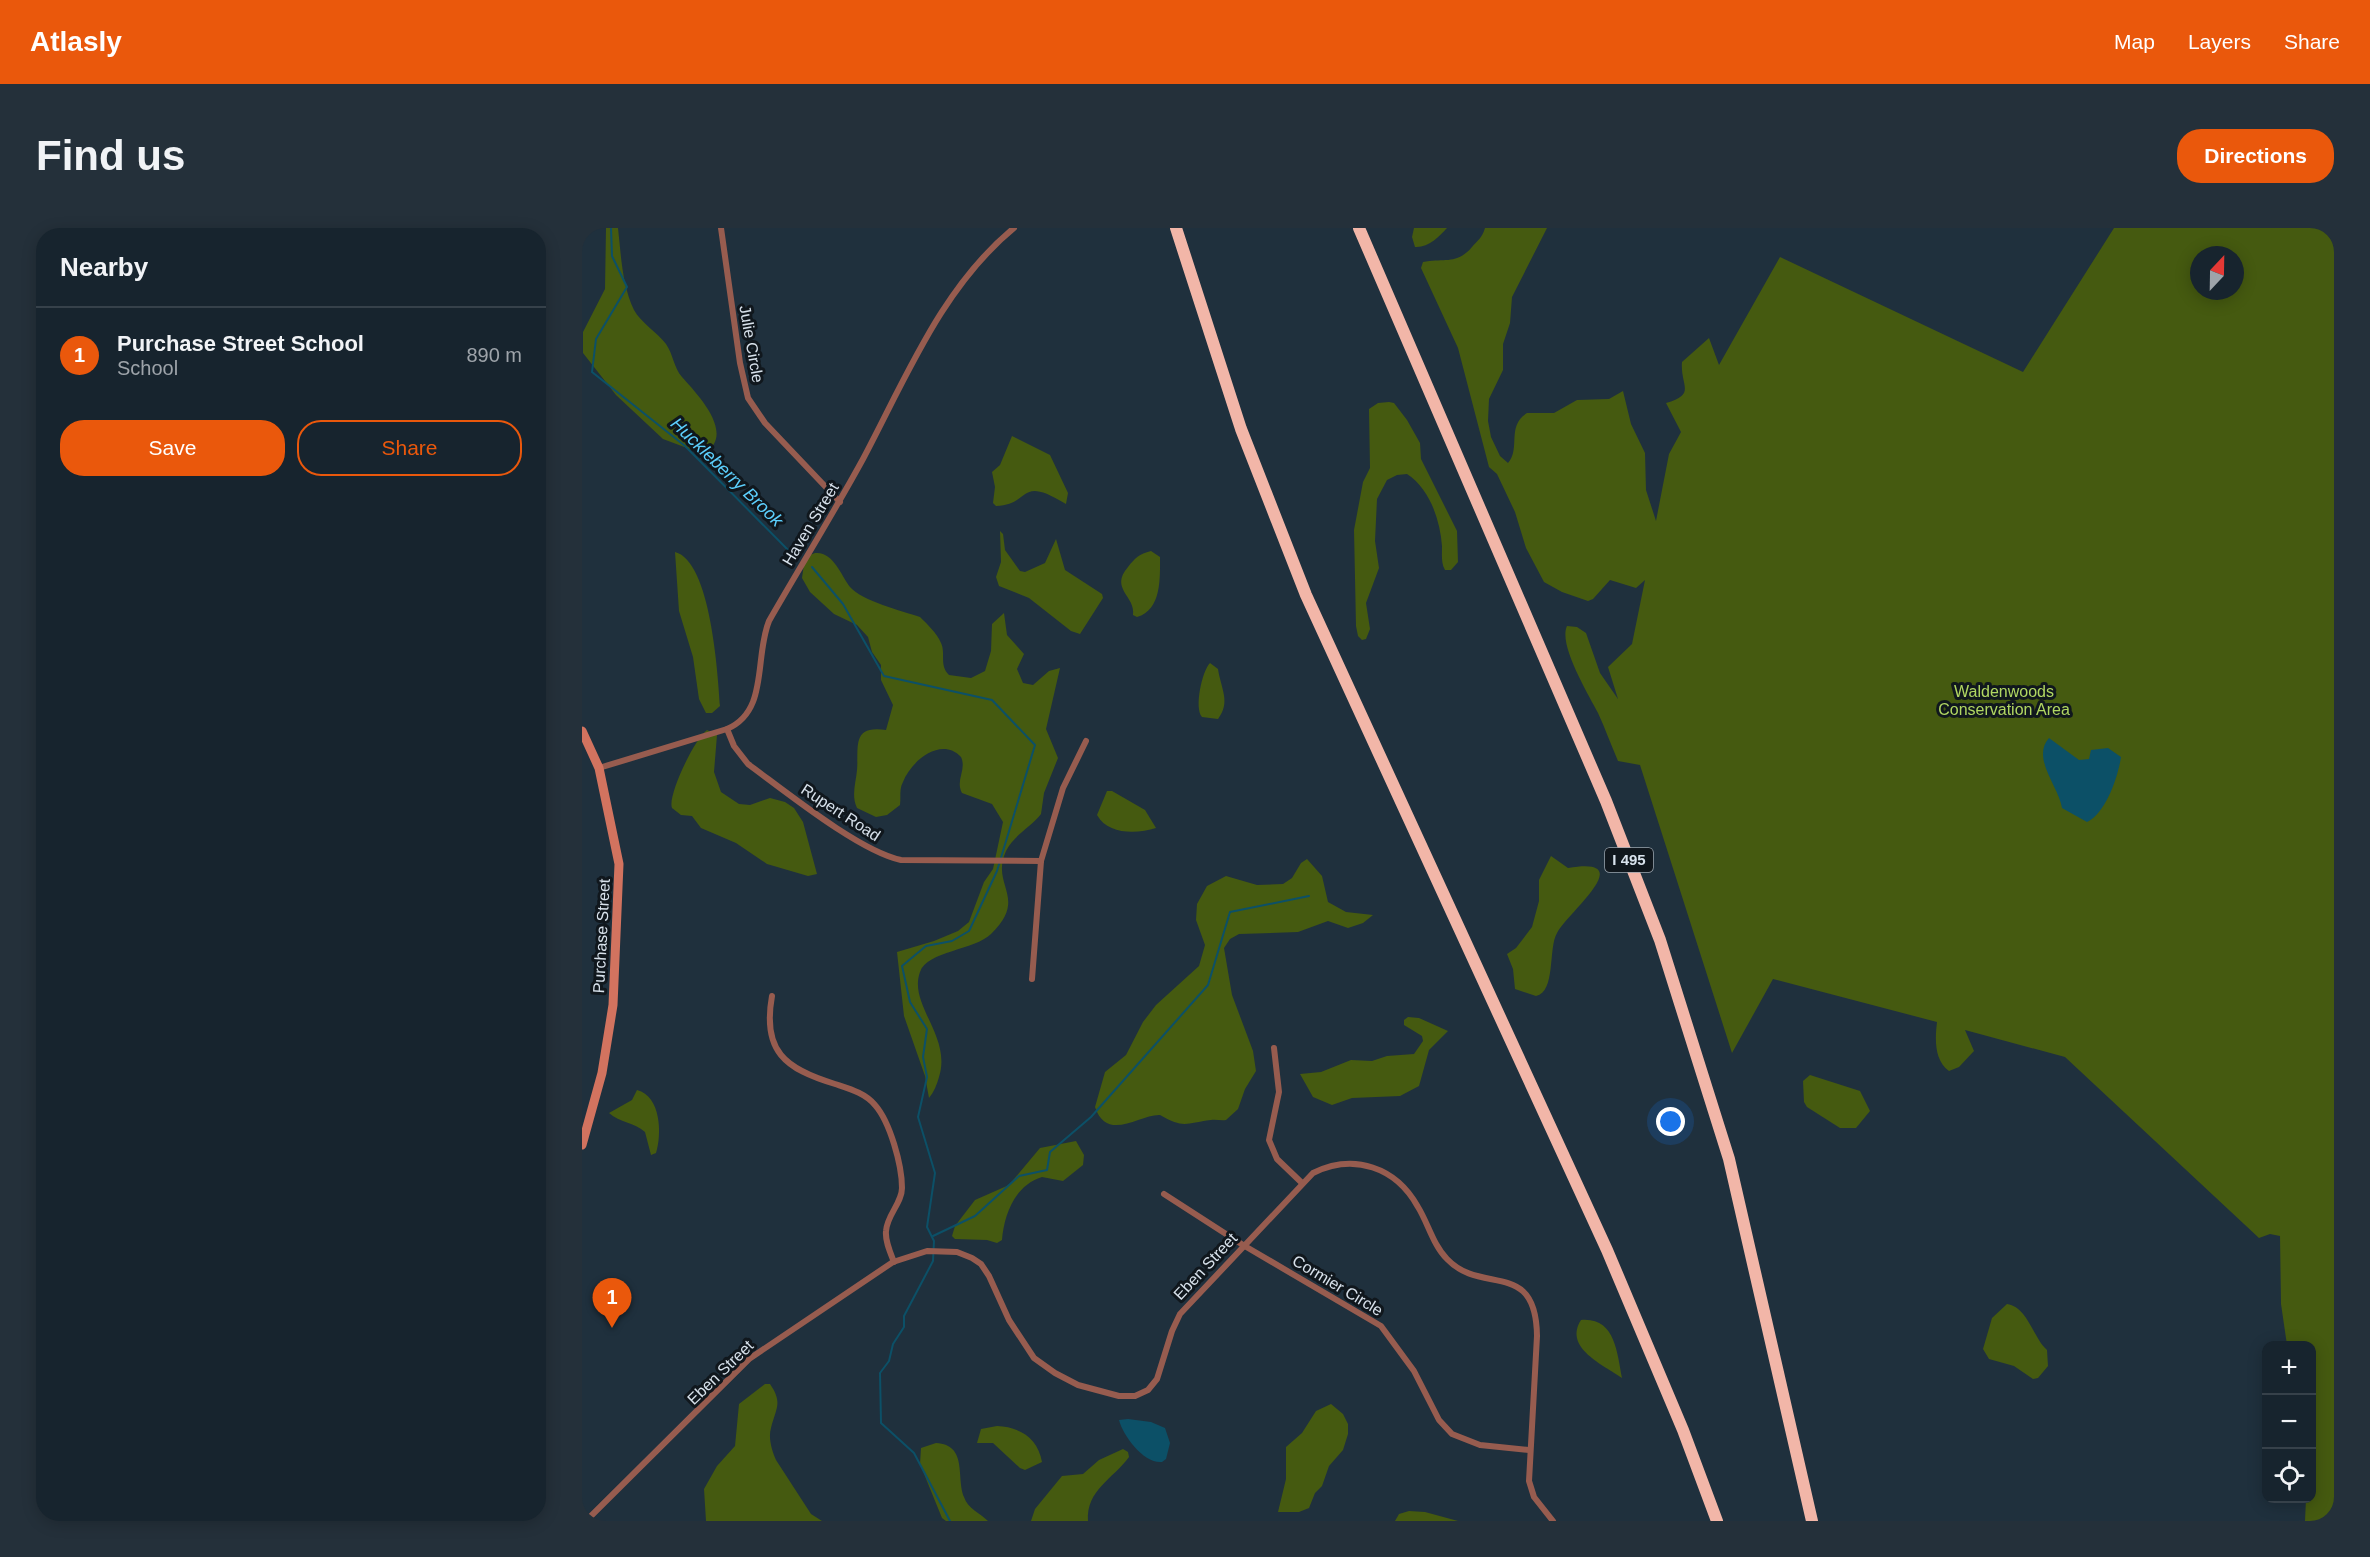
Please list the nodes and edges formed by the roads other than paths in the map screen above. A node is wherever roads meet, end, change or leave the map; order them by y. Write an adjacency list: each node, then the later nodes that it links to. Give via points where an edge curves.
1 (721, 228): 5 (street, Julie Circle, via 748,398 765,423)
2 (1014, 228): 5 (street, Haven Street, via 978,261 951,296)
3 (1176, 228): 22 (highway, via 1240,429 1306,595 1607,1250)
4 (1359, 228): 23 (highway, I 495, via 1606,801 1660,940 1729,1159)
5 (840, 502): 6 (street, Haven Street, via 766,629 751,710 740,723)
6 (727, 729): 9 (street, Haven Street); 10 (street, Rupert Road, via 748,764 888,858)
7 (582, 731): 9 (main road, Purchase Street)
8 (1086, 741): 10 (street, via 1063,788)
9 (599, 768): 14 (main road, Purchase Street, via 619,864 613,1005 602,1074)
10 (1041, 861): 11 (street)
11 (1032, 979)
12 (772, 996): 18 (street, via 769,1029 788,1064 864,1095 883,1116 902,1188 886,1232)
13 (1274, 1048): 15 (street, via 1280,1092 1269,1140 1277,1159)
14 (582, 1145)
15 (1302, 1183): 17 (street, Eben Street); 19 (street, Eben Street, via 1313,1173 1339,1164 1382,1170 1410,1193 1447,1259 1468,1272 1516,1286 1529,1297 1536,1312 1537,1336)
16 (1164, 1194): 17 (street, Cormier Circle)
17 (1243, 1245): 18 (street, Eben Street, via 1180,1314 1157,1379 1142,1394 1126,1397 1078,1385 1045,1367 1020,1340 981,1264 957,1252 941,1251 927,1251); 19 (street, Cormier Circle, via 1381,1326 1406,1359 1439,1420 1452,1434 1479,1445)
18 (894, 1262): 20 (street, Eben Street, via 749,1359)
19 (1529, 1450): 21 (street, Eben Street, via 1531,1490)
20 (586, 1521)
21 (1553, 1521)
22 (1717, 1521)
23 (1812, 1521)

